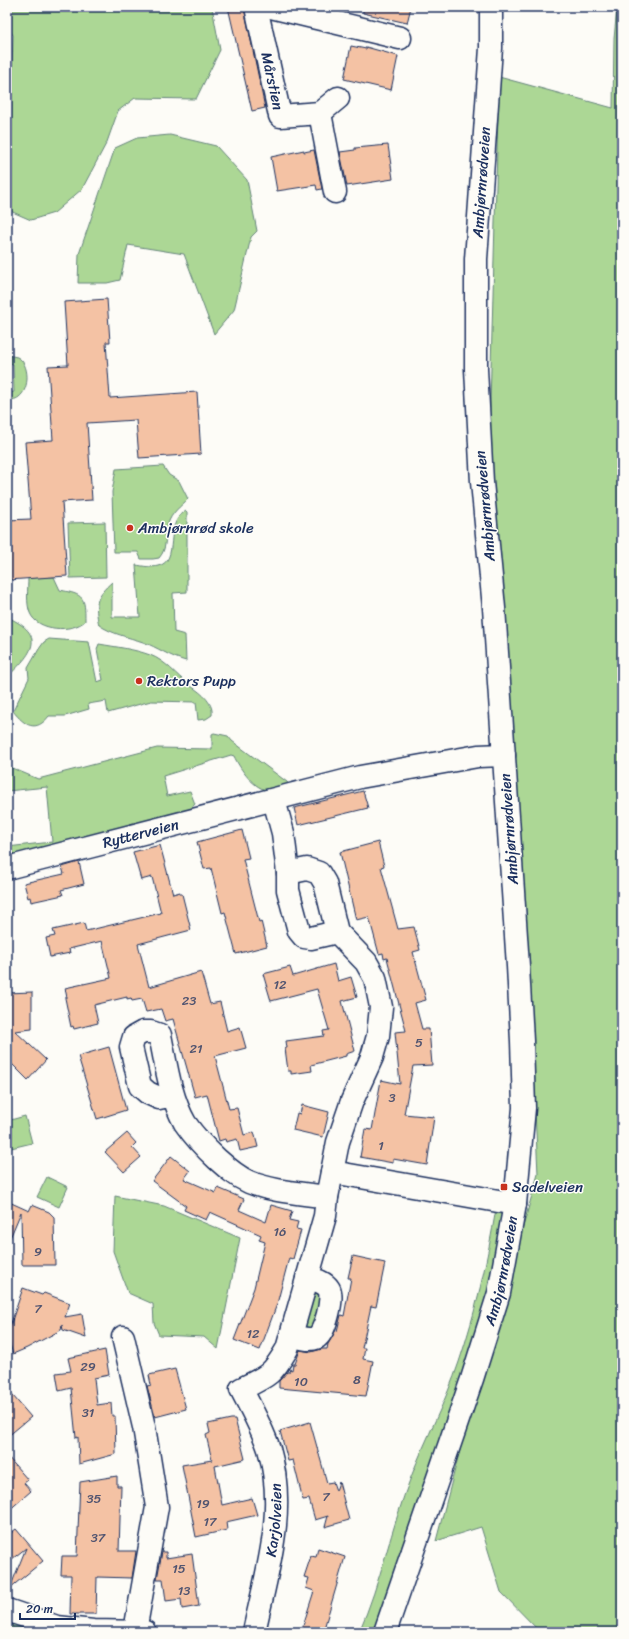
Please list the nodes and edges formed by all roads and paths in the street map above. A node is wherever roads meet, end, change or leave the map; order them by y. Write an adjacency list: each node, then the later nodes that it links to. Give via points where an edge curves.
1 (256, 7): 6 (street, Mårstien, via 280,116)
2 (271, 7): 4 (street)
3 (491, 7): 8 (street, Ambjørnrødveien, via 491,48 476,259 476,369 482,482)
4 (400, 38)
5 (338, 98): 6 (street)
6 (320, 113): 7 (street)
7 (335, 192)
8 (504, 755): 9 (street, Rytterveien, via 478,756 360,777); 16 (street, Ambjørnrødveien, via 524,1108)
9 (274, 800): 10 (street, Rytterveien); 11 (street, via 283,833)
10 (7, 868)
11 (288, 873): 12 (street, via 307,869 319,873 325,883); 12 (street, via 288,890 301,934 311,938)
12 (337, 932): 14 (street, via 366,962 375,978 380,1007 378,1036 372,1057 352,1101 338,1142)
13 (173, 1095): 15 (street, via 193,1134 235,1174 269,1188)
14 (332, 1172): 15 (street); 16 (street)
15 (326, 1197): 17 (street, via 325,1216)
16 (515, 1204): 24 (street, Ambjørnrødveien, via 499,1293)
17 (307, 1278): 18 (street); 18 (street, via 326,1285 330,1290 331,1301 320,1335 310,1339)
18 (292, 1336): 23 (street, Karjolveien, via 274,1371 241,1388 256,1416 269,1450 276,1489 276,1530)
19 (123, 1337): 22 (street, via 144,1427 157,1507)
20 (7, 1610): 21 (street, via 57,1627)
21 (93, 1631): 22 (street)
22 (140, 1631)
23 (254, 1632)
24 (385, 1632)

